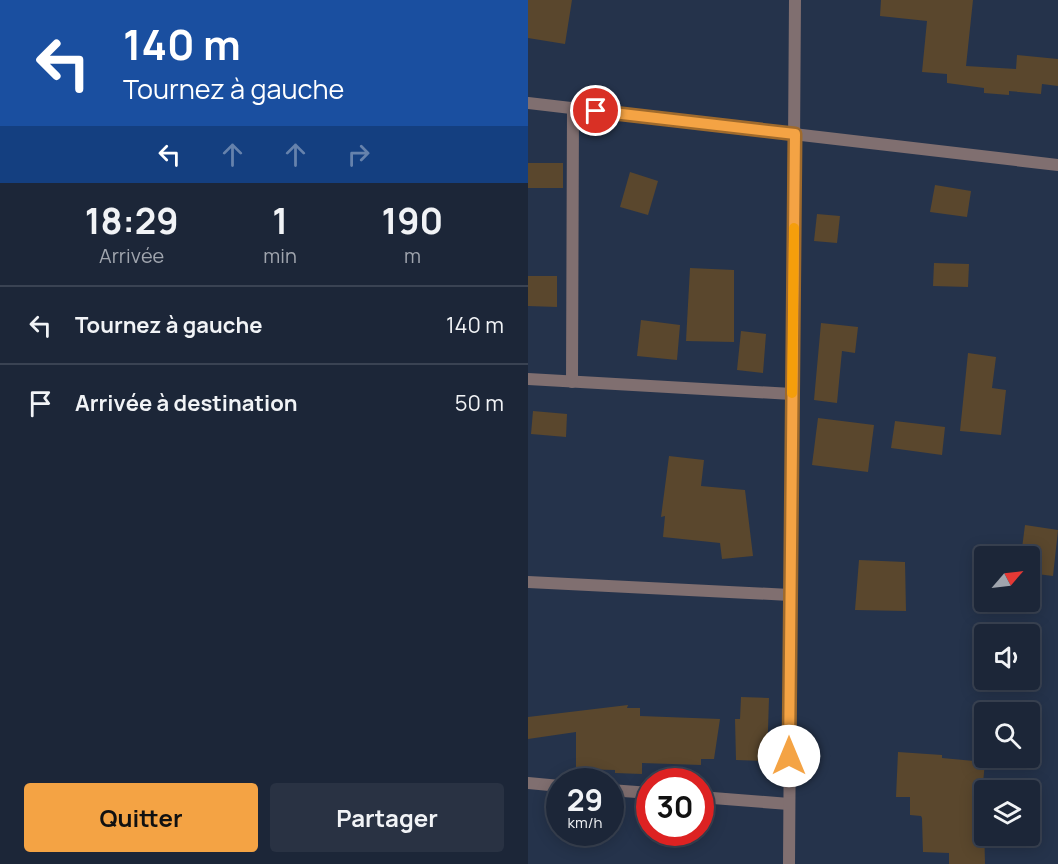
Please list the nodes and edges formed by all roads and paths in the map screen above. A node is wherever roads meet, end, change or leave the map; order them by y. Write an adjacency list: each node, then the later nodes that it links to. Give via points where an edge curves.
1 (795, 0): 4 (street)
2 (528, 103): 3 (street)
3 (573, 109): 4 (street); 7 (street)
4 (795, 134): 5 (street); 8 (street)
5 (1058, 165)
6 (528, 379): 7 (street)
7 (572, 382): 8 (street)
8 (792, 394): 10 (street)
9 (528, 582): 10 (street)
10 (790, 595): 14 (street)
11 (528, 783): 12 (street)
12 (546, 785)
13 (714, 798): 14 (street)
14 (789, 804): 15 (street)
15 (789, 864)

